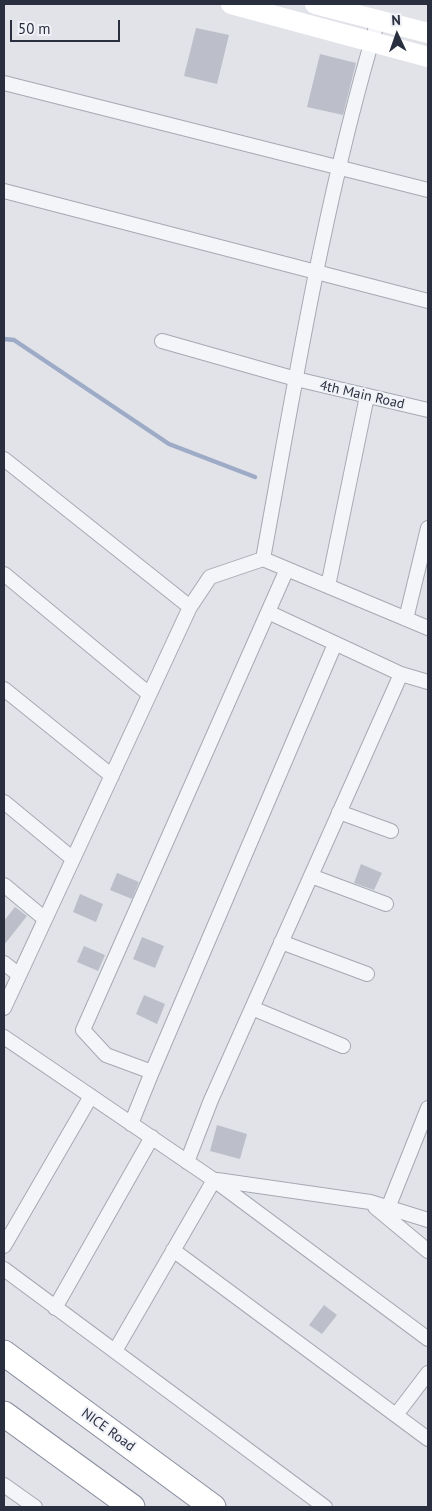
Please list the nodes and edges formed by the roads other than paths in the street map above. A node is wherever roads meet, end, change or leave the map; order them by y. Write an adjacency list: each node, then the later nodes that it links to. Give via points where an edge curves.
1 (231, 4): 5 (main road)
2 (315, 4): 3 (main road)
3 (378, 20): 4 (main road); 5 (street)
4 (428, 33)
5 (371, 42): 6 (main road); 8 (street)
6 (428, 57)
7 (4, 83): 8 (street)
8 (338, 167): 9 (street); 11 (street)
9 (428, 190)
10 (4, 191): 11 (street)
11 (316, 272): 12 (street); 14 (street)
12 (428, 301)
13 (162, 341): 14 (street, 4th Main Road)
14 (296, 379): 15 (street, 4th Main Road); 19 (street)
15 (367, 396): 16 (street, 4th Main Road); 22 (street)
16 (428, 410)
17 (4, 458): 23 (street)
18 (428, 528): 25 (street)
19 (263, 559): 20 (street); 23 (street, via 210,577)
20 (287, 569): 22 (street); 24 (street)
21 (4, 574): 31 (street)
22 (328, 586): 25 (street)
23 (190, 607): 31 (street)
24 (268, 612): 27 (street); 49 (street, via 83,1030 106,1055)
25 (406, 619): 26 (street)
26 (428, 628)
27 (335, 644): 28 (street); 49 (street)
28 (401, 674): 29 (street); 34 (street)
29 (428, 682)
30 (4, 689): 32 (street)
31 (149, 694): 32 (street)
32 (112, 776): 36 (street)
33 (4, 802): 36 (street)
34 (339, 812): 35 (street); 37 (street)
35 (391, 832)
36 (73, 859): 40 (street)
37 (311, 876): 39 (street); 41 (street)
38 (4, 885): 40 (street)
39 (386, 904)
40 (45, 920): 44 (street)
41 (281, 942): 43 (street); 46 (street)
42 (4, 962): 44 (street)
43 (367, 974)
44 (19, 975): 45 (street)
45 (4, 1008)
46 (252, 1008): 48 (street); 54 (street)
47 (4, 1037): 50 (street)
48 (343, 1046)
49 (152, 1072): 52 (street)
50 (91, 1096): 52 (street); 59 (street)
51 (428, 1108): 57 (street)
52 (131, 1124): 53 (street)
53 (152, 1137): 54 (street); 63 (street)
54 (187, 1162): 55 (street)
55 (214, 1180): 56 (street); 60 (street); 64 (street)
56 (370, 1202): 57 (street); 61 (street)
57 (388, 1208): 58 (street)
58 (428, 1220)
59 (4, 1246)
60 (173, 1250): 65 (street); 69 (street)
61 (428, 1251)
62 (4, 1270): 63 (street)
63 (55, 1308): 65 (street)
64 (428, 1338)
65 (115, 1351): 75 (street)
66 (4, 1353): 74 (highway, NICE Road)
67 (428, 1373): 69 (street)
68 (4, 1414): 73 (highway)
69 (396, 1415): 70 (street)
70 (428, 1439)
71 (4, 1485): 72 (street)
72 (35, 1507)
73 (132, 1507)
74 (212, 1507)
75 (325, 1507)

